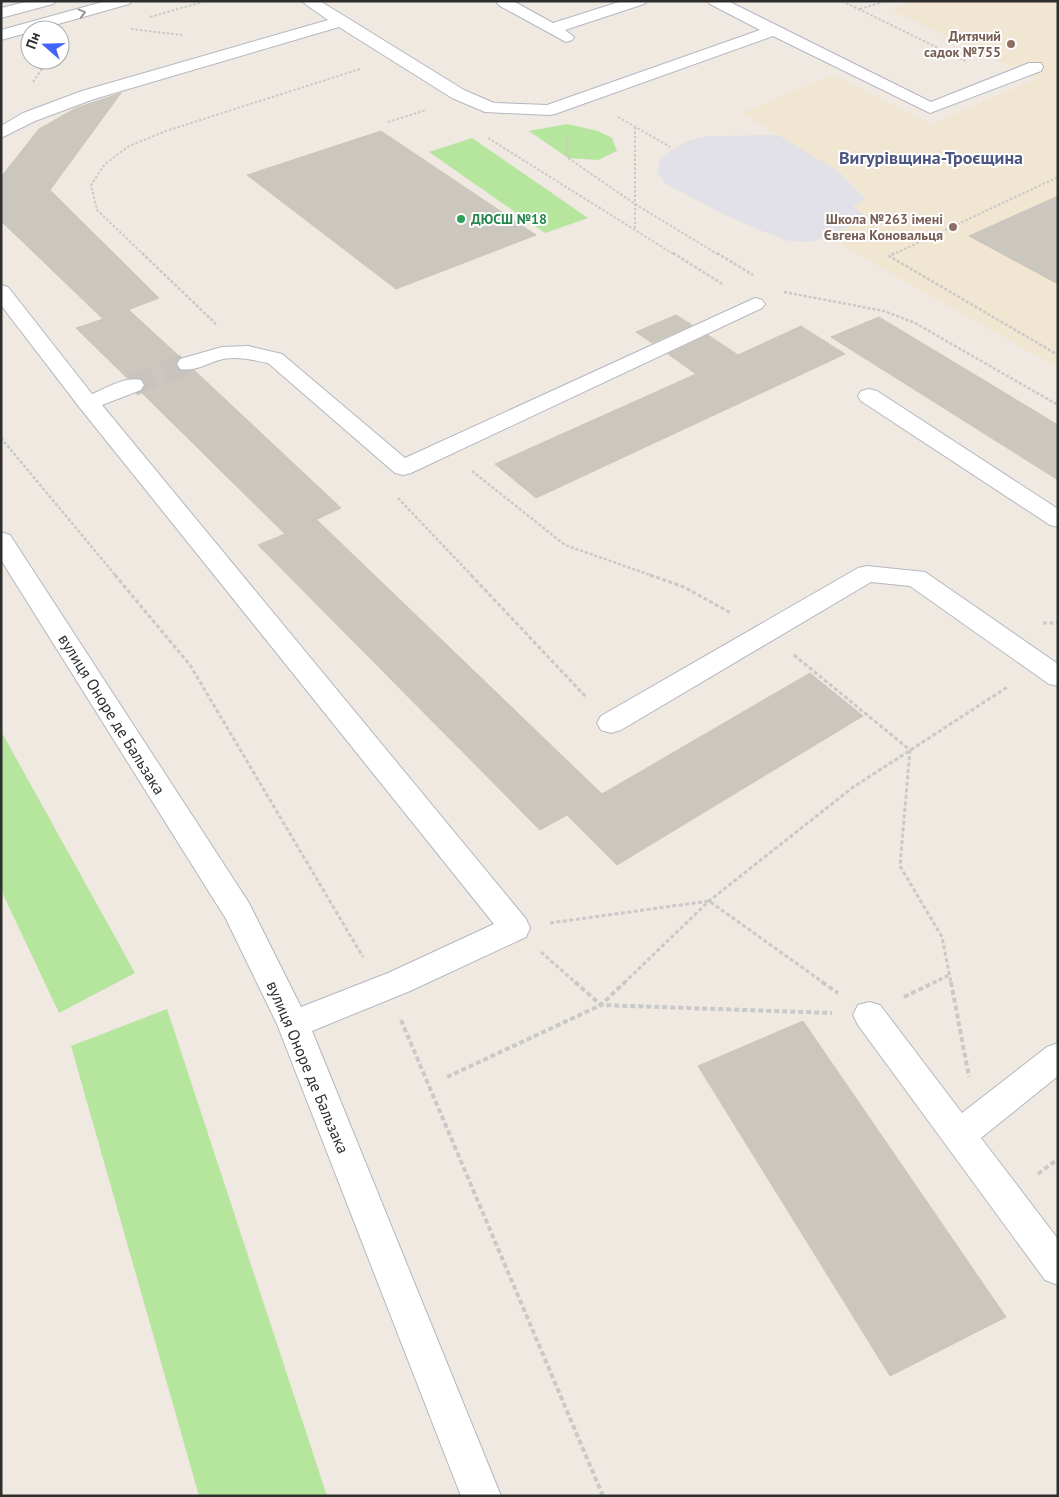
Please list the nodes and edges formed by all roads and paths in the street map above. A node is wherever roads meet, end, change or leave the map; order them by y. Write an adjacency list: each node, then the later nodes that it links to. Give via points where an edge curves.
1 (48, 1): 9 (street)
2 (124, 1): 14 (street, one-way to 2)
3 (309, 1): 11 (street)
4 (639, 1): 12 (street)
5 (715, 1): 13 (street)
6 (842, 1): 10 (path)
7 (886, 1): 10 (path)
8 (504, 3): 12 (street)
9 (8, 8)
10 (859, 10): 18 (path)
11 (342, 21): 16 (street); 22 (street, via 88,95 29,116)
12 (551, 29): 15 (street)
13 (774, 30): 18 (street, via 930,108); 19 (street)
14 (1, 35)
15 (566, 37)
16 (398, 56): 20 (street, via 458,94 491,108 549,110); 31 (path, via 138,142 105,164 91,185 97,210)
17 (1035, 68): 18 (street)
18 (1004, 80)
19 (584, 97): 20 (street); 21 (path)
20 (566, 104): 26 (path, via 568,158)
21 (636, 127): 24 (path); 26 (path)
22 (1, 133)
23 (486, 137): 27 (path)
24 (670, 147)
25 (1058, 177): 32 (path, via 889,256)
26 (635, 204): 27 (path); 28 (path)
27 (635, 229): 30 (path)
28 (779, 290): 30 (path); 37 (path, via 884,311 915,323)
29 (1, 291): 36 (street)
30 (755, 304): 39 (street)
31 (243, 352): 33 (street, via 222,353); 40 (street, via 275,358)
32 (1058, 355)
33 (188, 364)
34 (133, 384): 36 (street)
35 (869, 396): 41 (street)
36 (88, 403): 48 (street)
37 (1058, 405)
38 (1, 438): 50 (path, via 190,665)
39 (443, 449): 40 (street); 43 (path, via 565,545 684,587)
40 (403, 468): 45 (path, via 388,487)
41 (1058, 520)
42 (1, 540): 53 (street, вулиця Оноре де Бальзака, via 238,912)
43 (766, 633): 44 (street, via 867,574 916,578); 45 (street); 46 (path)
44 (1049, 671): 46 (path)
45 (611, 723)
46 (910, 750): 47 (path, via 852,788); 49 (path, via 900,866 942,937)
47 (709, 901): 48 (path); 51 (path); 52 (path)
48 (515, 928): 50 (street); 51 (path)
49 (949, 975): 52 (path); 56 (path)
50 (383, 989): 53 (street); 59 (path, via 400,1018)
51 (601, 1006): 52 (path); 55 (path)
52 (869, 1014): 56 (street)
53 (293, 1024): 58 (street, вулиця Оноре де Бальзака)
54 (1058, 1057): 56 (street)
55 (447, 1077)
56 (968, 1127): 57 (street)
57 (1058, 1268)
58 (481, 1496)
59 (603, 1496)

